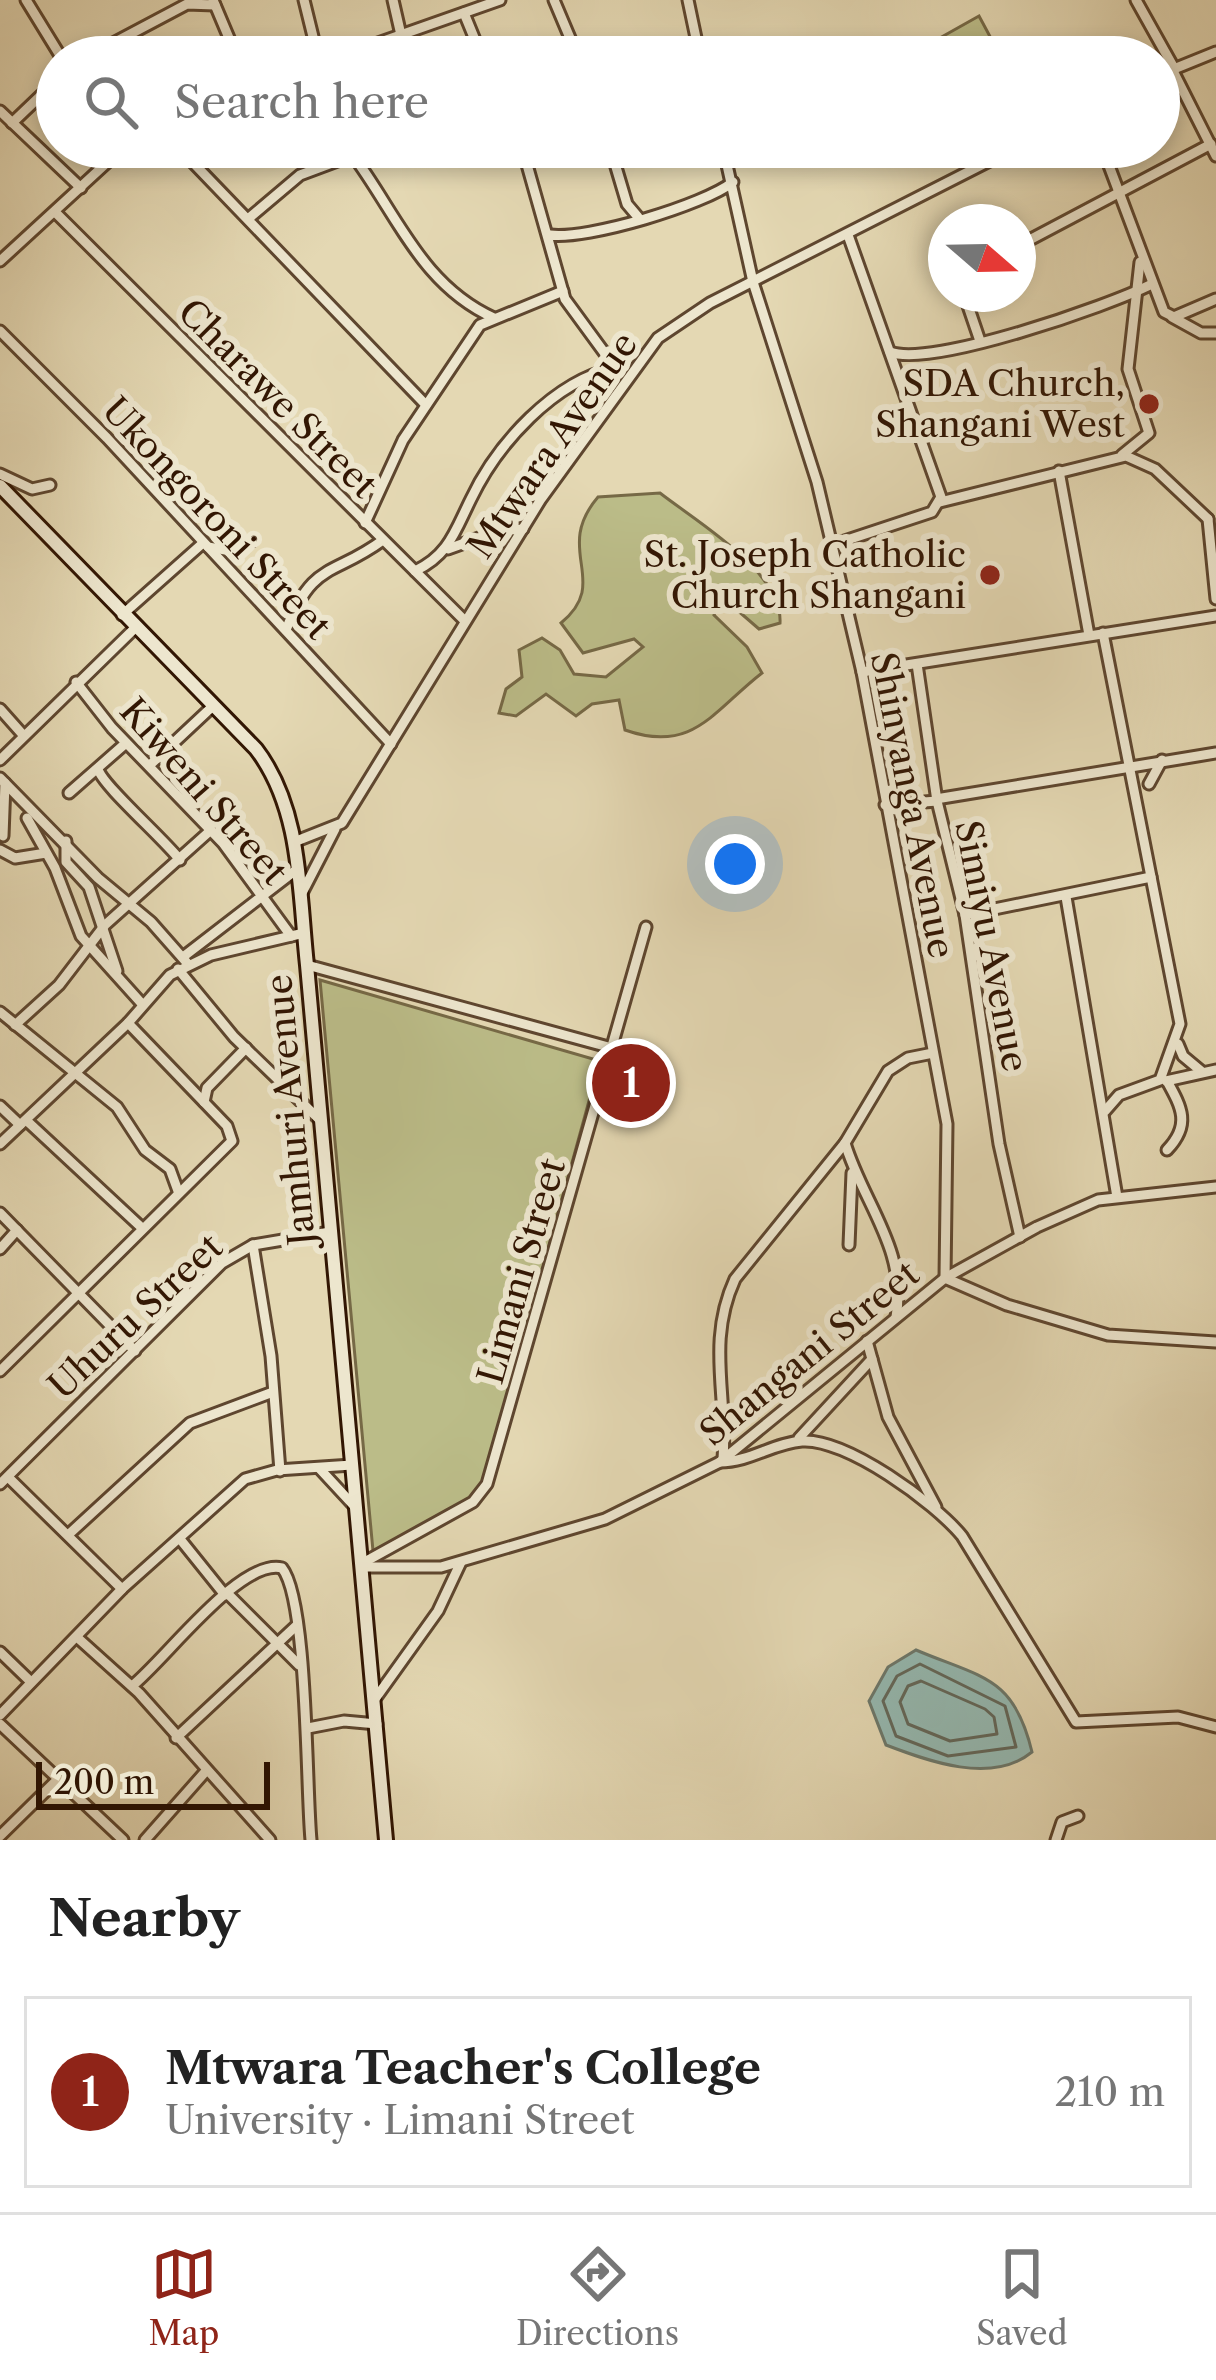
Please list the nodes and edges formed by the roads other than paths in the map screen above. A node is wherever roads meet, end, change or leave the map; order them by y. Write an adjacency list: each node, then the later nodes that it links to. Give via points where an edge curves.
1 (26, 0): 11 (street)
2 (304, 0): 14 (street)
3 (393, 0): 10 (street)
4 (500, 0): 9 (street)
5 (554, 0): 17 (street)
6 (688, 0): 18 (street)
7 (1136, 0): 19 (street)
8 (213, 2): 12 (street, via 187,4); 13 (street)
9 (464, 13): 10 (street); 16 (street)
10 (401, 35): 15 (street)
11 (48, 36)
12 (127, 36)
13 (228, 36)
14 (316, 36)
15 (398, 36)
16 (473, 36)
17 (569, 36)
18 (696, 36)
19 (1156, 36)
20 (1216, 52): 21 (street)
21 (1180, 65)
22 (1180, 82): 27 (street)
23 (36, 99): 25 (street)
24 (0, 111): 25 (street)
25 (8, 125): 26 (street)
26 (36, 149)
27 (1213, 150): 28 (street)
28 (1180, 164)
29 (58, 168): 41 (street)
30 (102, 168): 41 (street)
31 (198, 168): 46 (street)
32 (320, 168): 46 (street, via 291,181)
33 (361, 168): 62 (street, via 426,266)
34 (529, 168): 48 (street)
35 (616, 168): 43 (street)
36 (729, 168): 40 (street, Shinyanga Avenue)
37 (977, 168): 49 (street, Mtwara Avenue)
38 (1109, 168): 42 (street)
39 (1171, 168): 42 (street)
40 (733, 182): 45 (street, via 701,204); 55 (street, Shinyanga Avenue)
41 (81, 188): 44 (street)
42 (1117, 191): 50 (street); 53 (street)
43 (627, 204): 45 (street); 47 (street)
44 (55, 212): 52 (street); 77 (street, Charawe Street)
45 (638, 217): 47 (street)
46 (248, 219): 69 (street)
47 (622, 224): 48 (street)
48 (550, 235): 57 (street)
49 (848, 235): 55 (street, Mtwara Avenue); 66 (street)
50 (1036, 236)
51 (0, 243): 52 (street)
52 (10, 253): 54 (street)
53 (1140, 257): 56 (street); 58 (street)
54 (0, 261)
55 (753, 282): 68 (street, Mtwara Avenue, via 676,323); 82 (street, Shinyanga Avenue)
56 (1152, 284): 58 (street); 61 (street)
57 (562, 291): 62 (street); 67 (street)
58 (1136, 292): 65 (street); 70 (street, via 1128,369 1149,433)
59 (1216, 299): 61 (street)
60 (970, 312): 65 (street)
61 (1172, 317): 64 (street)
62 (494, 318): 69 (street, via 480,326)
63 (0, 331): 81 (street, Ukongoroni Street)
64 (1216, 333)
65 (980, 341): 66 (street, via 913,358)
66 (890, 352): 75 (street)
67 (615, 368): 68 (street); 83 (street, via 522,424)
68 (625, 377): 78 (street, Mtwara Avenue)
69 (426, 405): 77 (street)
70 (1121, 456): 71 (street); 76 (street, via 1154,469)
71 (1059, 471): 75 (street); 94 (street)
72 (0, 474): 73 (street, via 32,489)
73 (50, 485)
74 (0, 486): 88 (street, Jamhuri Avenue)
75 (940, 502): 82 (street, via 932,512)
76 (1212, 517): 87 (street)
77 (365, 523): 79 (street, Charawe Street)
78 (523, 529): 83 (street); 90 (street, Mtwara Avenue)
79 (383, 540): 86 (street, Charawe Street); 92 (street, via 315,581)
80 (252, 541): 84 (street)
81 (205, 545): 84 (street); 85 (street, Ukongoroni Street); 88 (street)
82 (832, 545): 96 (street, Shinyanga Avenue)
83 (446, 550): 86 (street)
84 (231, 552): 85 (street)
85 (230, 572): 92 (street, Ukongoroni Street)
86 (415, 572): 90 (street, Charawe Street)
87 (1216, 599)
88 (122, 615): 91 (street, Jamhuri Avenue)
89 (1216, 616): 93 (street)
90 (465, 621): 102 (street, Mtwara Avenue)
91 (135, 628): 97 (street); 98 (street, Jamhuri Avenue)
92 (286, 630): 102 (street, Ukongoroni Street)
93 (1103, 633): 94 (street); 107 (street)
94 (1089, 635): 95 (street)
95 (917, 664): 96 (street); 112 (street, Simiyu Avenue)
96 (862, 673): 113 (street, Shinyanga Avenue)
97 (76, 682): 100 (street); 101 (street, Kiweni Street)
98 (214, 705): 106 (street); 119 (street, Jamhuri Avenue, via 271,769)
99 (0, 710): 100 (street)
100 (24, 736): 104 (street)
101 (126, 743): 106 (street, Kiweni Street); 108 (street)
102 (391, 744): 115 (street, Mtwara Avenue)
103 (1216, 753): 105 (street)
104 (0, 760)
105 (1162, 760): 107 (street); 110 (street)
106 (151, 764): 116 (street, Kiweni Street)
107 (1130, 765): 112 (street); 124 (street)
108 (98, 769): 111 (street); 122 (street)
109 (3, 781): 114 (street); 117 (street)
110 (1149, 784)
111 (69, 793)
112 (937, 800): 113 (street); 129 (street, Simiyu Avenue)
113 (885, 806): 144 (street, Shinyanga Avenue)
114 (32, 815): 117 (street); 118 (street); 121 (street)
115 (335, 829): 119 (street); 127 (street, Mtwara Avenue)
116 (211, 830): 122 (street); 125 (street, Kiweni Street)
117 (1, 838)
118 (66, 842): 128 (street); 130 (street, via 66,862 87,883)
119 (293, 842): 123 (street, Jamhuri Avenue)
120 (0, 850): 121 (street, via 15,858)
121 (46, 853): 133 (street)
122 (180, 860): 128 (street)
123 (296, 869): 125 (street); 127 (street, Jamhuri Avenue)
124 (1151, 877): 126 (street); 141 (street)
125 (261, 892): 132 (street, Kiweni Street); 134 (street)
126 (1066, 897): 129 (street); 151 (street)
127 (299, 898): 132 (street, Jamhuri Avenue)
128 (132, 904): 130 (street); 134 (street)
129 (965, 915): 165 (street, Simiyu Avenue)
130 (105, 925): 133 (street); 136 (street)
131 (646, 927): 143 (street, Limani Street)
132 (297, 934): 134 (street); 135 (street, Jamhuri Avenue)
133 (89, 947): 136 (street); 140 (street)
134 (183, 963): 137 (street); 142 (street)
135 (307, 965): 143 (street); 153 (street, Jamhuri Avenue)
136 (117, 974): 137 (street)
137 (143, 1005): 139 (street)
138 (0, 1012): 140 (street)
139 (128, 1023): 146 (street); 149 (street)
140 (15, 1025): 146 (street)
141 (1178, 1039): 147 (street, via 1183,1056); 148 (street)
142 (246, 1048): 149 (street, via 207,1088); 153 (street)
143 (611, 1048): 189 (street, Limani Street, via 487,1484 473,1502)
144 (933, 1053): 154 (street, via 888,1071); 169 (street, Shinyanga Avenue, via 950,1155)
145 (1216, 1070): 147 (street)
146 (75, 1071): 152 (street); 159 (street, via 117,1107 143,1148 170,1169)
147 (1203, 1073): 148 (street)
148 (1164, 1080): 151 (street, via 1117,1096); 156 (street, via 1184,1119)
149 (204, 1102): 159 (street, via 232,1141)
150 (0, 1106): 152 (street)
151 (1105, 1112): 160 (street)
152 (23, 1122): 155 (street); 162 (street)
153 (322, 1122): 164 (street, Jamhuri Avenue)
154 (845, 1143): 157 (street); 179 (street, via 745,1261 724,1304 716,1371 728,1415)
155 (0, 1144)
156 (1167, 1150)
157 (853, 1171): 167 (street); 171 (street, via 892,1244)
158 (1216, 1187): 160 (street, Shangani Street)
159 (178, 1191): 162 (street)
160 (1117, 1197): 165 (street, Shangani Street, via 1078,1206)
161 (0, 1213): 163 (street)
162 (142, 1228): 170 (street)
163 (17, 1230): 168 (street); 170 (street)
164 (330, 1232): 166 (street, Uhuru Street); 180 (street, Jamhuri Avenue)
165 (1020, 1237): 169 (street, Shangani Street)
166 (253, 1245): 174 (street, Uhuru Street, via 222,1263); 177 (street)
167 (849, 1245)
168 (0, 1249)
169 (945, 1278): 171 (street, Shangani Street); 173 (street, via 1108,1335)
170 (81, 1294): 174 (street); 176 (street)
171 (896, 1317): 172 (street, Shangani Street)
172 (867, 1341): 175 (street); 179 (street, Shangani Street)
173 (1216, 1342)
174 (135, 1351): 183 (street, Uhuru Street)
175 (872, 1359): 178 (street); 185 (street, via 888,1417)
176 (0, 1371)
177 (274, 1392): 182 (street); 186 (street, via 182,1428)
178 (794, 1442): 179 (street); 185 (street, via 826,1443 865,1459)
179 (722, 1460): 188 (street, Shangani Street, via 605,1519)
180 (352, 1465): 181 (street); 184 (street, Jamhuri Avenue)
181 (319, 1468): 182 (street); 184 (street)
182 (280, 1471): 187 (street, via 244,1479)
183 (4, 1480): 186 (street)
184 (356, 1508): 189 (street, Jamhuri Avenue)
185 (939, 1511): 203 (street, via 969,1546 1076,1722 1178,1717)
186 (68, 1534): 190 (street)
187 (180, 1539): 190 (street); 191 (street)
188 (461, 1562): 189 (street, Shangani Street, via 422,1570); 199 (street, via 438,1611)
189 (362, 1566): 199 (street, Jamhuri Avenue)
190 (122, 1589): 193 (street)
191 (226, 1594): 192 (street, via 278,1566 295,1596); 194 (street); 198 (street)
192 (296, 1626): 194 (street); 196 (street)
193 (79, 1639): 197 (street); 198 (street)
194 (274, 1645): 196 (street); 205 (street)
195 (0, 1652): 197 (street)
196 (299, 1665): 204 (street)
197 (31, 1682): 200 (street)
198 (131, 1686): 205 (street)
199 (375, 1700): 202 (street, Jamhuri Avenue)
200 (0, 1714)
201 (0, 1724): 207 (street)
202 (377, 1724): 204 (street); 214 (street, Jamhuri Avenue)
203 (1216, 1726)
204 (308, 1729): 213 (street)
205 (176, 1738): 206 (street)
206 (206, 1771): 211 (street); 212 (street)
207 (56, 1781): 209 (street); 210 (street)
208 (1078, 1816): 215 (street, via 1062,1822)
209 (0, 1836)
210 (123, 1840)
211 (145, 1840)
212 (270, 1840)
213 (311, 1840)
214 (386, 1840)
215 (1056, 1840)

